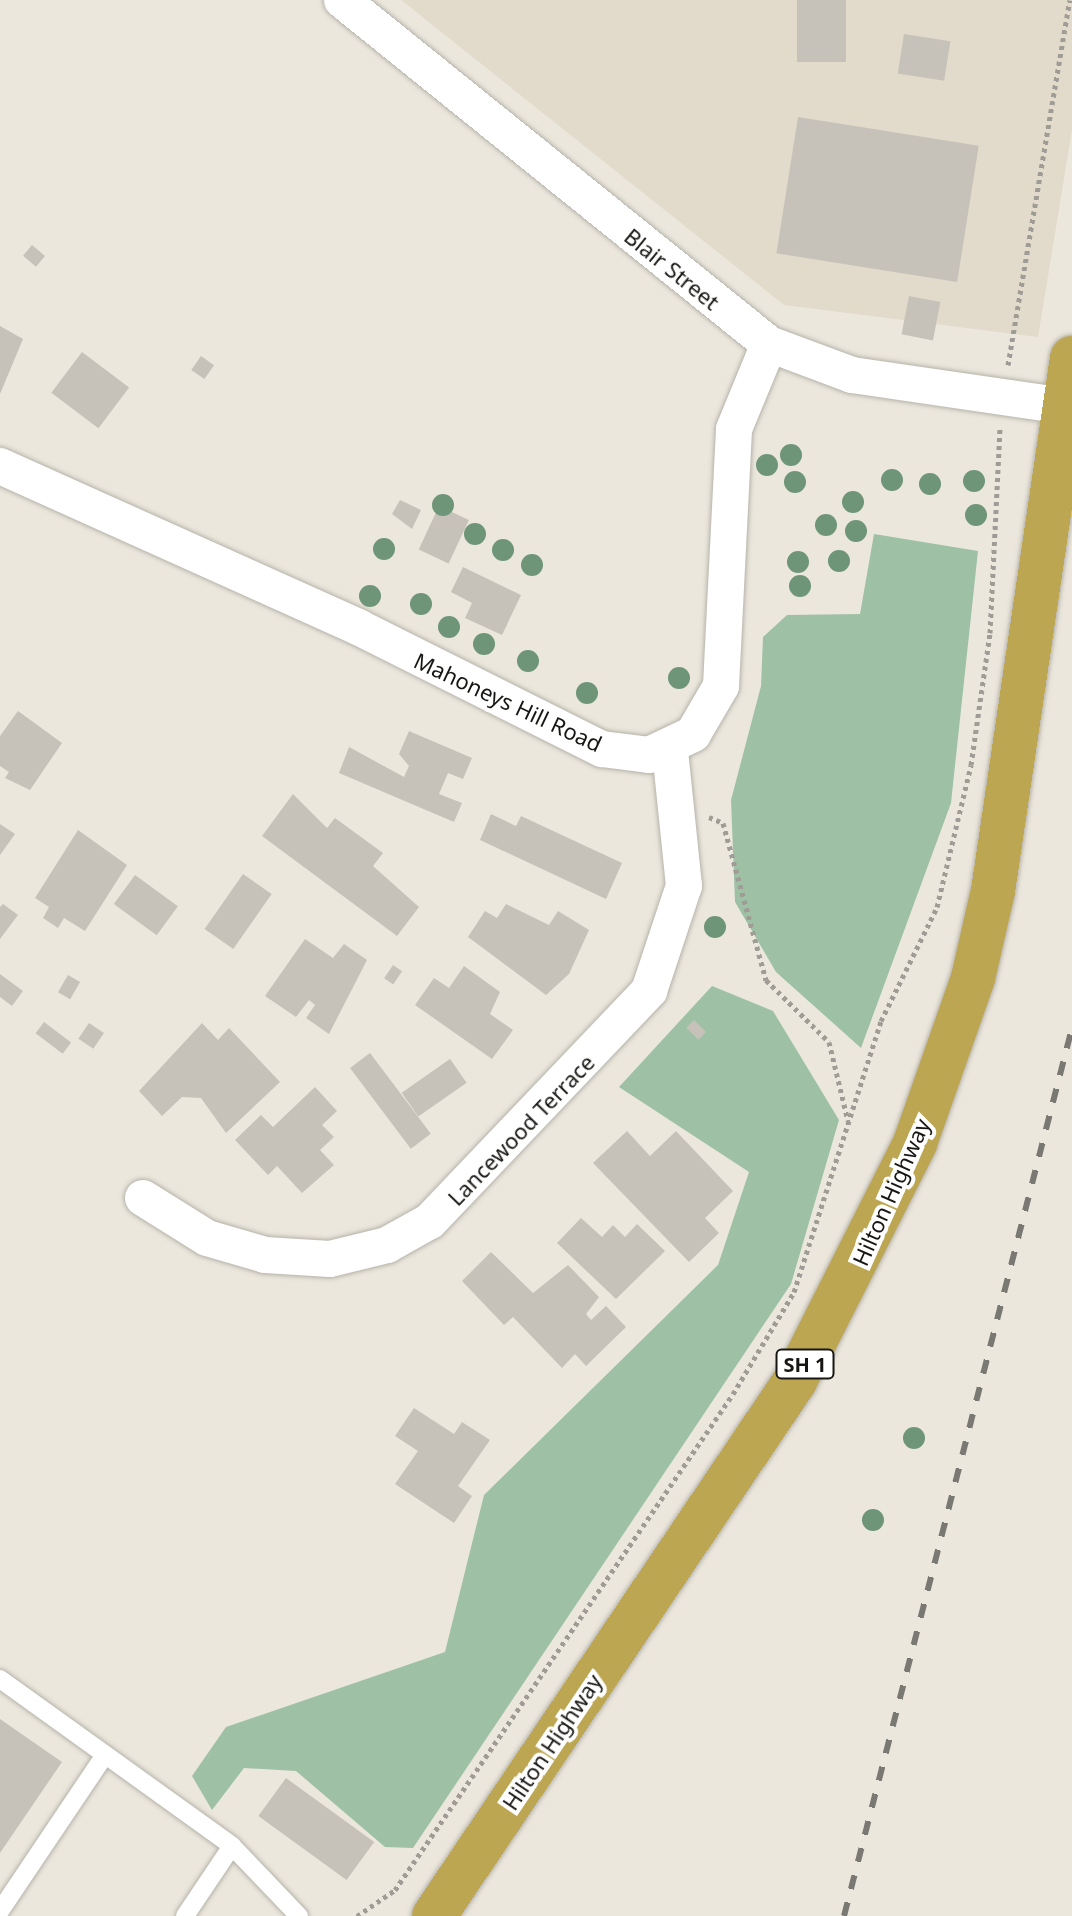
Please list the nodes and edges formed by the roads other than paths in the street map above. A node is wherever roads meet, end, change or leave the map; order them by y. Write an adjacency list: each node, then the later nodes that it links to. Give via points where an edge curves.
1 (342, 0): 2 (street, Blair Street)
2 (769, 344): 4 (street, Blair Street, via 852,375); 6 (street, via 734,429 721,686 693,734)
3 (1072, 358): 4 (highway, Hilton Highway / SH 1)
4 (1064, 406): 14 (highway, Hilton Highway / SH 1, via 993,891 973,978 915,1143 795,1381)
5 (0, 466): 6 (street, Mahoneys Hill Road, via 358,627 602,749 627,755)
6 (670, 750): 7 (street, Lancewood Terrace, via 684,886 649,991 430,1221 387,1245 330,1259 265,1255 207,1238)
7 (143, 1198)
8 (0, 1679): 9 (lane)
9 (105, 1755): 10 (lane); 11 (lane)
10 (232, 1846): 12 (lane); 13 (lane)
11 (0, 1911)
12 (185, 1916)
13 (299, 1916)
14 (434, 1916)

